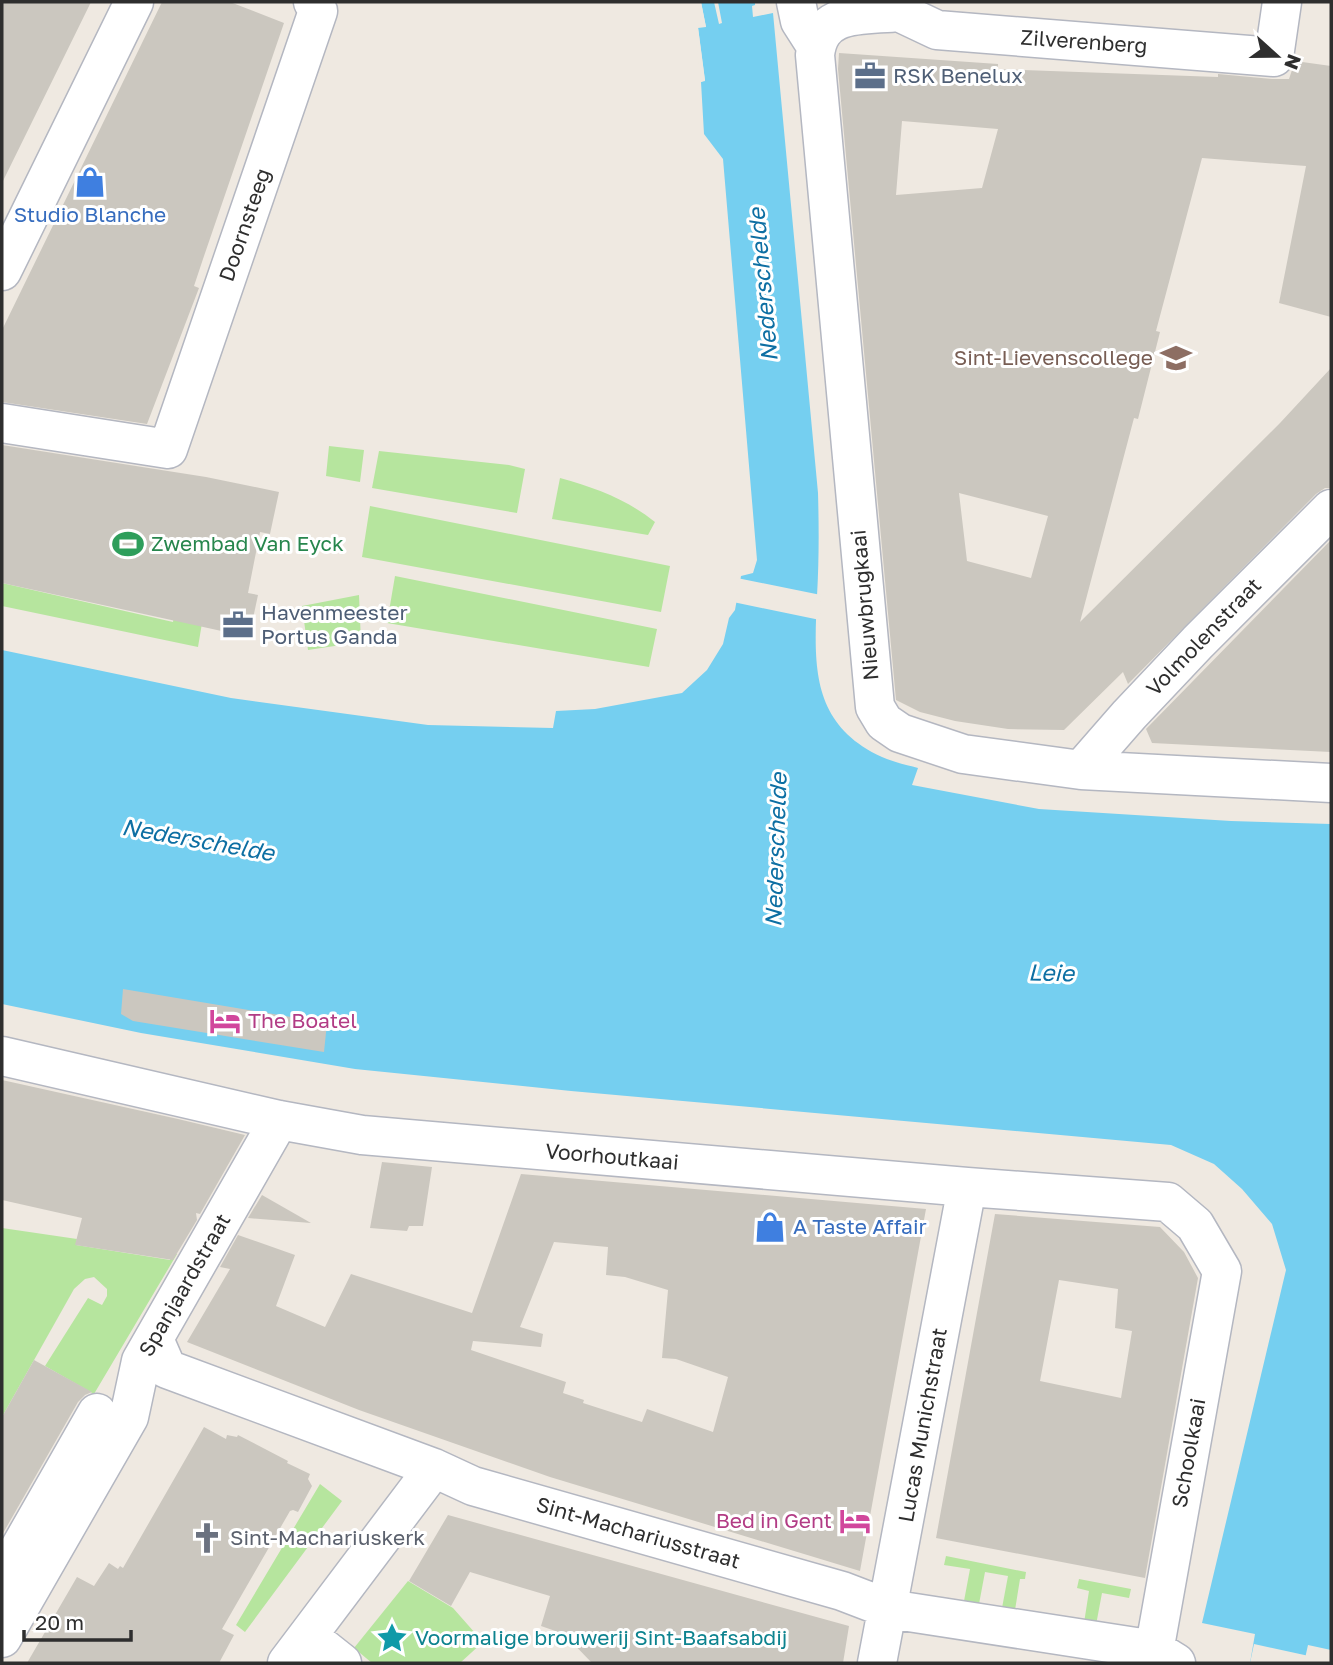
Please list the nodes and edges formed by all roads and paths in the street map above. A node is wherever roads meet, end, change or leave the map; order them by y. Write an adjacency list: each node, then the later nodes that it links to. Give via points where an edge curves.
1 (134, 2): 7 (street)
2 (313, 2): 8 (street, Doornsteeg, via 318,11 168,449)
3 (796, 2): 6 (street, via 800,21)
4 (1282, 2): 5 (street, Zilverenberg, via 1274,57 937,30)
5 (900, 7): 6 (street, via 834,19)
6 (818, 39): 10 (street, Nieuwbrugkaai, via 817,83 875,707 884,722 900,733 949,752)
7 (2, 271)
8 (2, 423)
9 (1331, 509): 10 (street, Volmolenstraat, via 1198,642)
10 (1081, 770): 11 (street, Nieuwbrugkaai)
11 (1331, 783)
12 (2, 1056): 13 (street, Voorhoutkaai)
13 (279, 1120): 14 (street, Voorhoutkaai, via 362,1135); 16 (street, Spanjaardstraat)
14 (967, 1187): 15 (street, Voorhoutkaai, via 1168,1202 1195,1225); 19 (street, Lucas Munichstraat)
15 (1208, 1247): 22 (street, Schoolkaai, via 1222,1271)
16 (147, 1350): 17 (street, Sint-Machariusstraat, via 167,1369); 18 (street, via 100,1408); 20 (street, Spanjaardstraat, via 130,1417)
17 (434, 1468): 19 (street, Sint-Machariusstraat, via 473,1486 861,1597); 21 (street)
18 (2, 1579)
19 (888, 1609): 22 (street, Sint-Machariusstraat); 24 (street, Lucas Munichstraat)
20 (2, 1638)
21 (297, 1650): 23 (street)
22 (1161, 1659)
23 (342, 1663)
24 (877, 1663)

